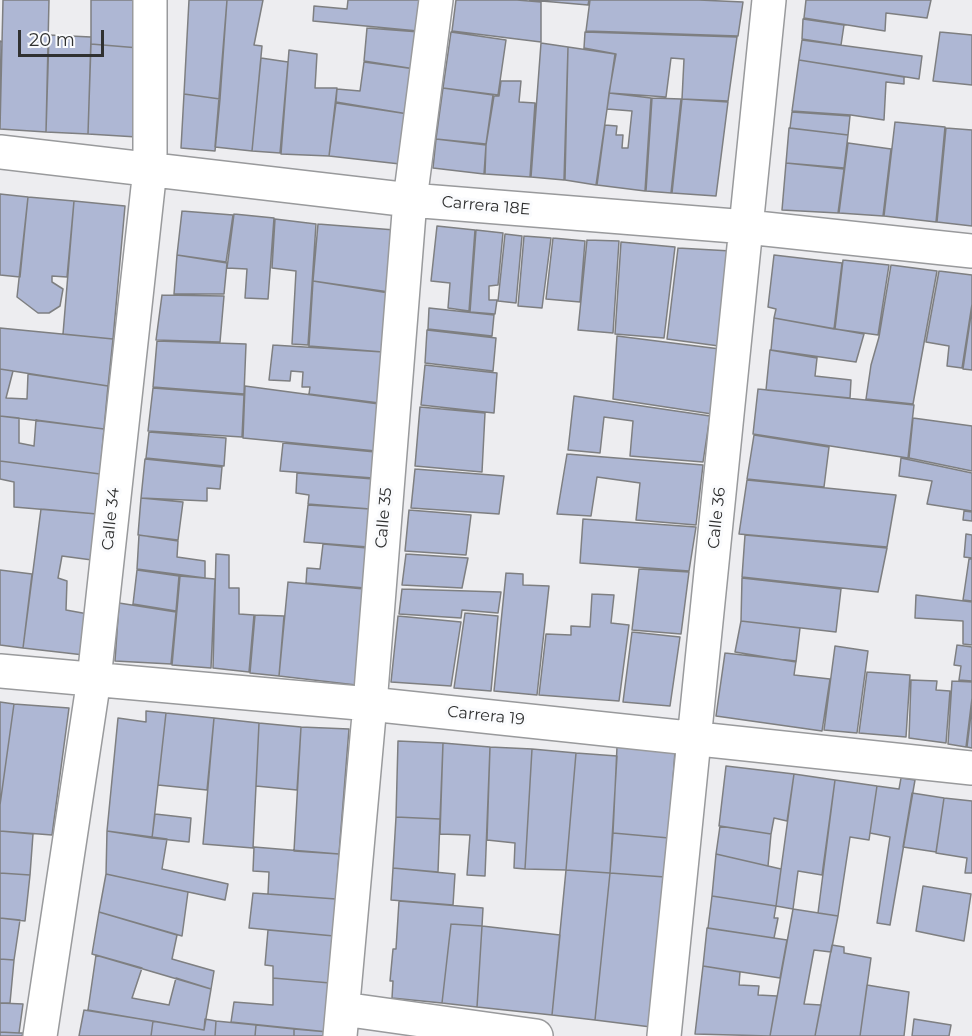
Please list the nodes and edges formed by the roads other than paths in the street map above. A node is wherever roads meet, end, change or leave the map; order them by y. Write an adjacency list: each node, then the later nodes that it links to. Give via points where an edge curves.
1 (150, 0): 5 (street, Calle 34)
2 (436, 0): 6 (street, Calle 35)
3 (769, 0): 7 (street, Calle 36)
4 (0, 152): 5 (street, Carrera 18E)
5 (150, 170): 6 (street, Carrera 18E); 10 (street, Calle 34)
6 (410, 200): 7 (street, Carrera 18E); 11 (street, Calle 35)
7 (747, 227): 8 (street, Carrera 18E); 12 (street, Calle 36)
8 (972, 251)
9 (0, 671): 10 (street, Carrera 19)
10 (94, 680): 11 (street, Carrera 19); 15 (street, Calle 34)
11 (370, 704): 12 (street, Carrera 19); 14 (street, Calle 35)
12 (694, 738): 13 (street, Carrera 19); 17 (street, Calle 36)
13 (972, 768)
14 (341, 1022): 16 (street)
15 (40, 1036)
16 (536, 1036)
17 (664, 1036)

